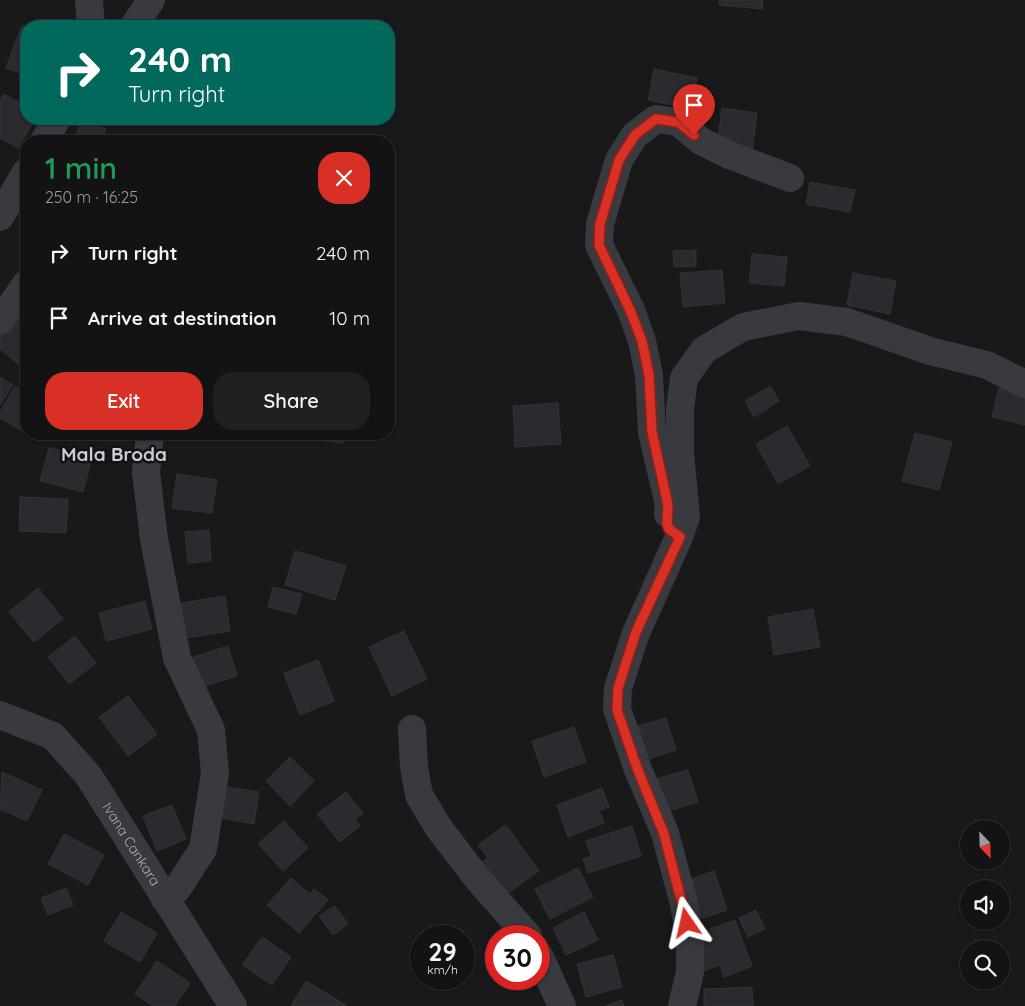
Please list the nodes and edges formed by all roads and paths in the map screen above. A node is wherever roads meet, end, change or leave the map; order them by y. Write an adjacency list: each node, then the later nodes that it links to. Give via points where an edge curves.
1 (89, 0): 3 (street)
2 (151, 0): 4 (street)
3 (91, 20)
4 (138, 20)
5 (790, 178): 12 (street, via 729,155 702,141 678,122 656,119 635,135 619,160 610,187 600,224 599,245 642,341 649,375 652,432 668,505 667,524)
6 (20, 182): 7 (street)
7 (0, 217)
8 (20, 293): 9 (street)
9 (0, 321)
10 (1025, 384): 12 (street, via 987,365 930,351 847,322 798,316 743,327 704,350 684,378 680,454 686,517)
11 (149, 440): 15 (street, via 146,472 154,540 177,658 211,730 215,773 203,848 177,889)
12 (680, 537): 20 (street, via 636,632 618,688 617,710 664,834 684,904 690,941 690,972)
13 (0, 715): 15 (street, Ivana Cankara, via 53,736 88,775)
14 (412, 729): 16 (street, via 419,795 438,827)
15 (165, 899): 18 (street, Ivana Cankara)
16 (518, 925)
17 (550, 979): 19 (street)
18 (233, 1006)
19 (562, 1006)
20 (682, 1006)

